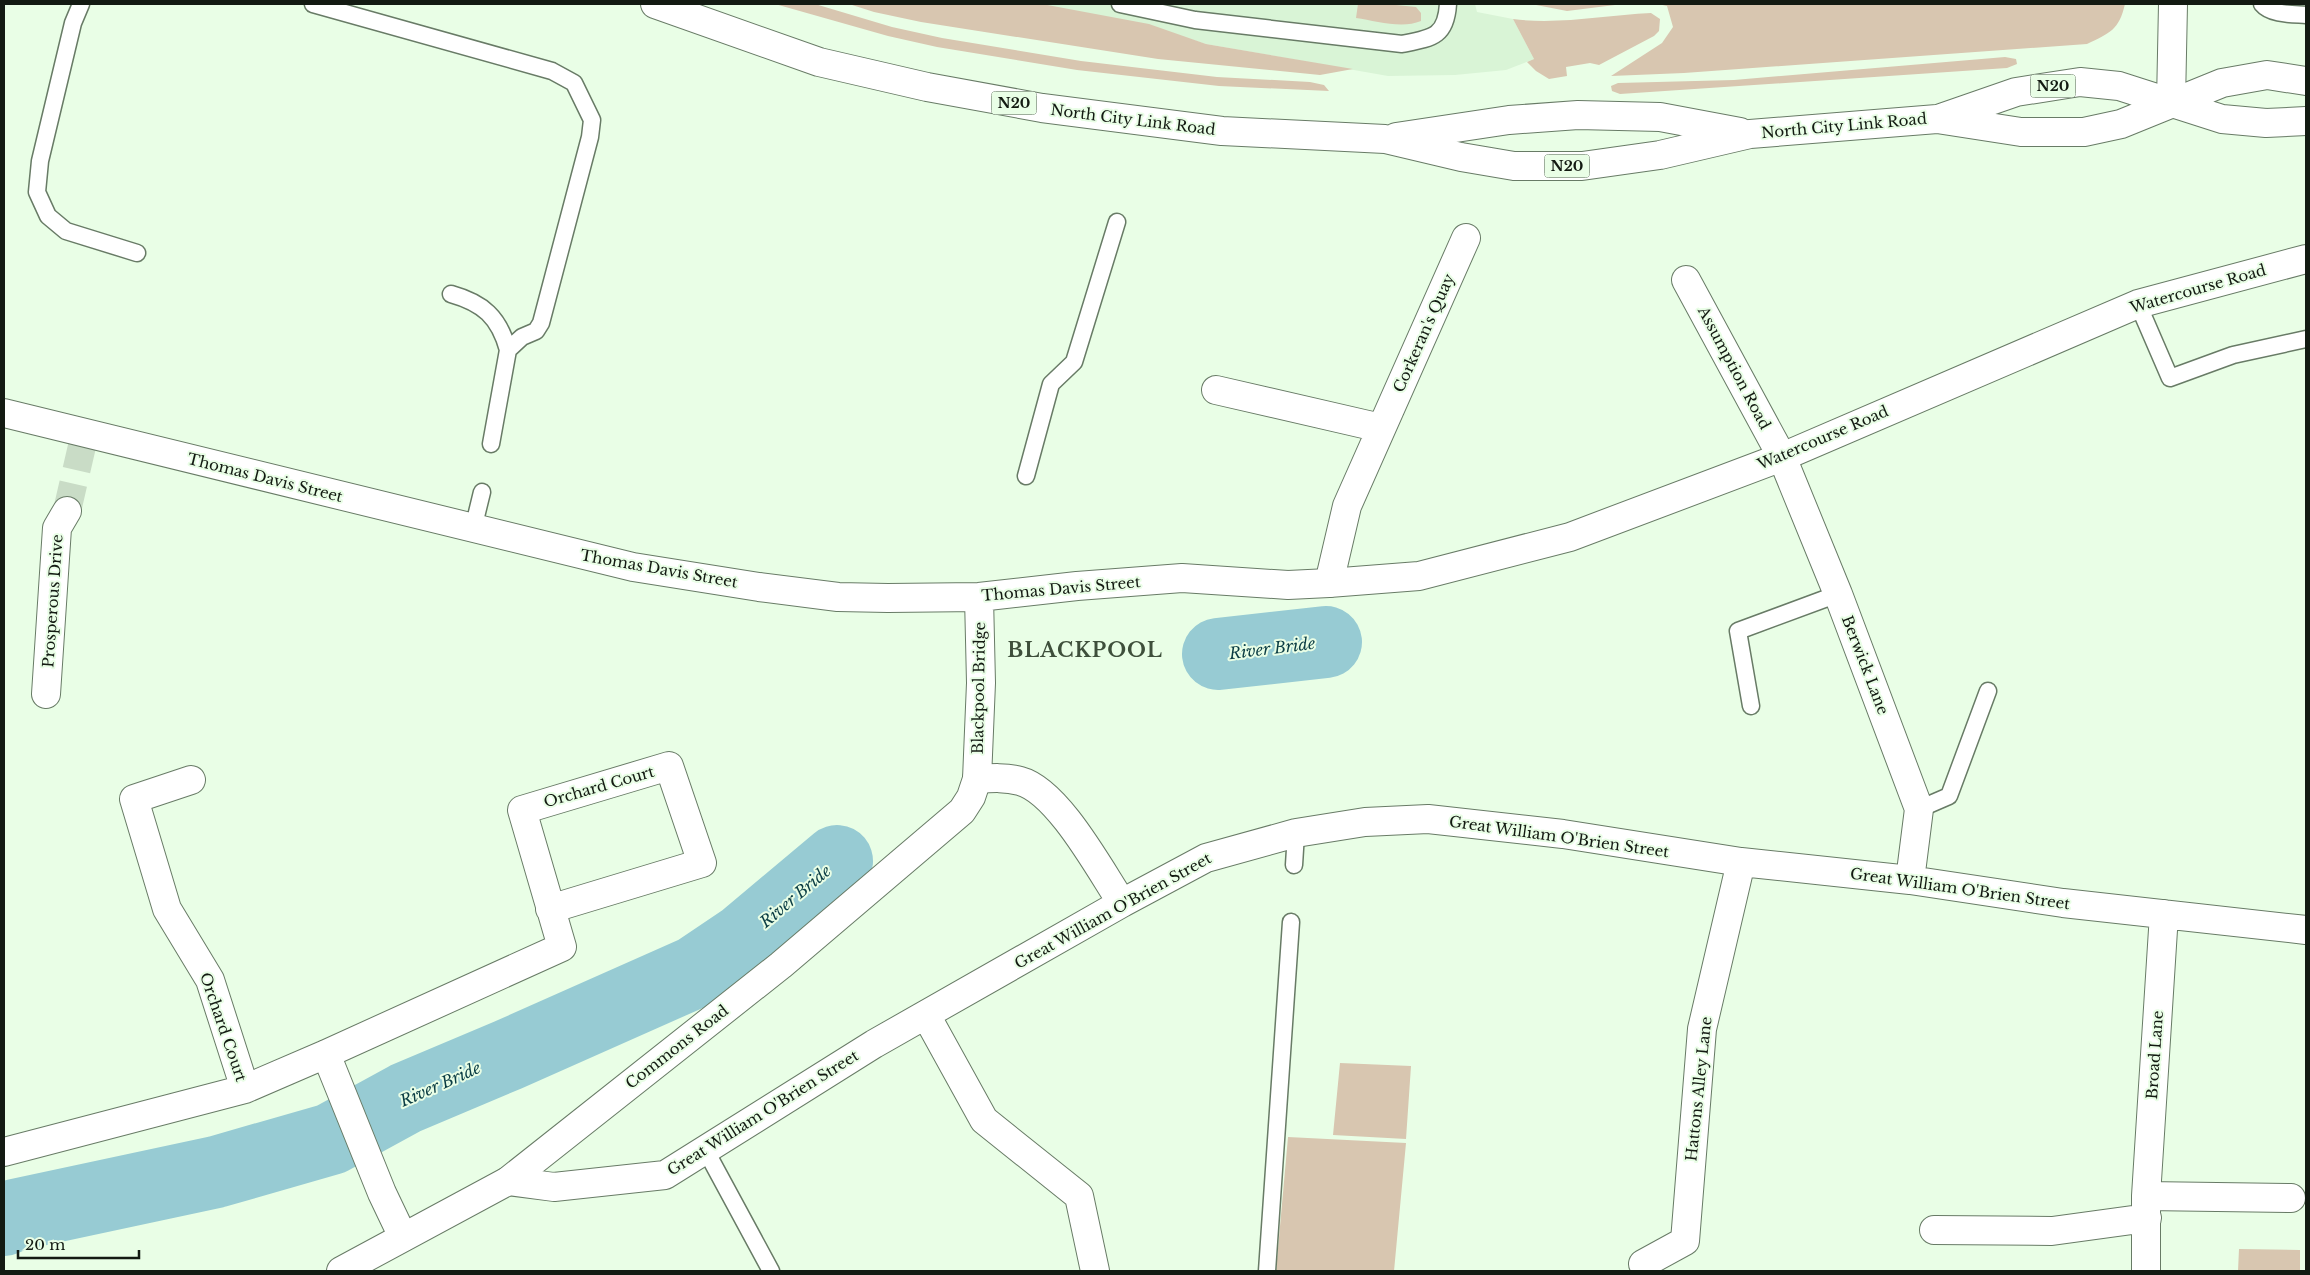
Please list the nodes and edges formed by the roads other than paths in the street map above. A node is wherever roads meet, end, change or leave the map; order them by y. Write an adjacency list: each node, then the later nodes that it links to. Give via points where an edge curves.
1 (81, 4): 17 (lane, via 73,23 40,161 37,192 48,216 66,231)
2 (312, 4): 23 (lane, via 552,71 574,83 592,120 590,137 541,323 536,331 522,337)
3 (655, 4): 14 (main road, North City Link Road / N20, via 819,62 876,77 1013,103 1222,131)
4 (1120, 4): 5 (lane, via 1195,20 1402,44 1424,40 1439,32 1447,22)
5 (1448, 4)
6 (2173, 4): 10 (main road)
7 (2262, 4): 8 (lane, via 2286,14)
8 (2306, 15)
9 (2306, 81): 10 (main road, North City Link Road / N20, via 2266,75 2222,83)
10 (2172, 102): 11 (main road, North City Link Road / N20, via 2121,124 2084,132 2021,132); 11 (main road, North City Link Road / N20, via 2119,86 2080,82 2016,92); 12 (main road, North City Link Road / N20, via 2222,119 2266,123)
11 (1937, 119): 13 (main road, North City Link Road / N20)
12 (2306, 121)
13 (1750, 134): 14 (main road, North City Link Road / N20, via 1660,117 1578,115 1466,125); 14 (main road, North City Link Road / N20, via 1660,155 1582,166 1514,166)
14 (1384, 140)
15 (1117, 222): 29 (lane, via 1074,362 1051,384)
16 (1466, 238): 26 (main road, Corkeran's Quay)
17 (137, 253)
18 (2306, 259): 21 (main road, Watercourse Road)
19 (1686, 280): 28 (main road, Assumption Road)
20 (451, 294): 23 (lane, via 473,300 495,320 504,334)
21 (2138, 304): 22 (lane, via 2170,378 2233,356); 28 (main road, Watercourse Road)
22 (2306, 339)
23 (508, 350): 27 (lane)
24 (1216, 390): 26 (main road)
25 (4, 413): 32 (main road, Thomas Davis Street)
26 (1381, 428): 33 (main road, Corkeran's Quay, via 1347,506)
27 (490, 444)
28 (1782, 457): 33 (main road, Watercourse Road, via 1570,537 1419,576); 34 (main road, Berwick Lane)
29 (1026, 476)
30 (482, 492): 32 (lane)
31 (67, 511): 37 (main road, Prosperous Drive, via 57,528)
32 (474, 529): 35 (main road, Thomas Davis Street, via 634,567 759,587 838,597)
33 (1329, 583): 35 (main road, Thomas Davis Street, via 1288,585 1182,578)
34 (1838, 594): 38 (lane, via 1738,631); 41 (main road, Berwick Lane)
35 (979, 597): 39 (main road, Blackpool Bridge)
36 (1988, 692): 41 (lane, via 1949,796)
37 (46, 694)
38 (1751, 706)
39 (978, 771): 46 (main road, via 1021,781 1046,796 1064,816); 56 (main road, Commons Road, via 971,797 962,811 781,965)
40 (191, 780): 53 (main road, Orchard Court, via 134,799 167,909 210,980)
41 (1919, 809): 45 (main road, Berwick Lane)
42 (1296, 833): 43 (main road, Great William O'Brien Street, via 1365,822 1428,819 1562,834); 44 (lane); 46 (main road, Great William O'Brien Street, via 1206,858)
43 (1741, 862): 45 (main road, Great William O'Brien Street); 61 (main road, Hattons Alley Lane, via 1702,1029 1685,1241)
44 (1294, 865)
45 (1910, 880): 48 (main road, Great William O'Brien Street, via 2062,903)
46 (1122, 903): 51 (main road, Great William O'Brien Street)
47 (550, 908): 47 (main road, Orchard Court, via 702,863 669,766 522,810); 52 (main road, Orchard Court, via 562,947)
48 (2164, 914): 50 (main road, Great William O'Brien Street); 58 (main road, Broad Lane)
49 (1290, 922): 65 (lane)
50 (2306, 930)
51 (926, 1015): 54 (main road, Great William O'Brien Street); 64 (main road, via 984,1120 1079,1196)
52 (326, 1054): 53 (main road, Orchard Court); 60 (main road)
53 (244, 1089): 55 (main road, Orchard Court)
54 (706, 1149): 56 (main road, Great William O'Brien Street, via 664,1175 554,1187); 63 (lane)
55 (4, 1152)
56 (508, 1182): 60 (main road, Commons Road)
57 (2291, 1198): 58 (main road)
58 (2146, 1207): 59 (main road, via 2052,1231); 66 (main road, Broad Lane)
59 (1934, 1230)
60 (402, 1237): 62 (main road, Commons Road)
61 (1643, 1264)
62 (341, 1271)
63 (771, 1271)
64 (1095, 1271)
65 (1268, 1271)
66 (2146, 1271)

